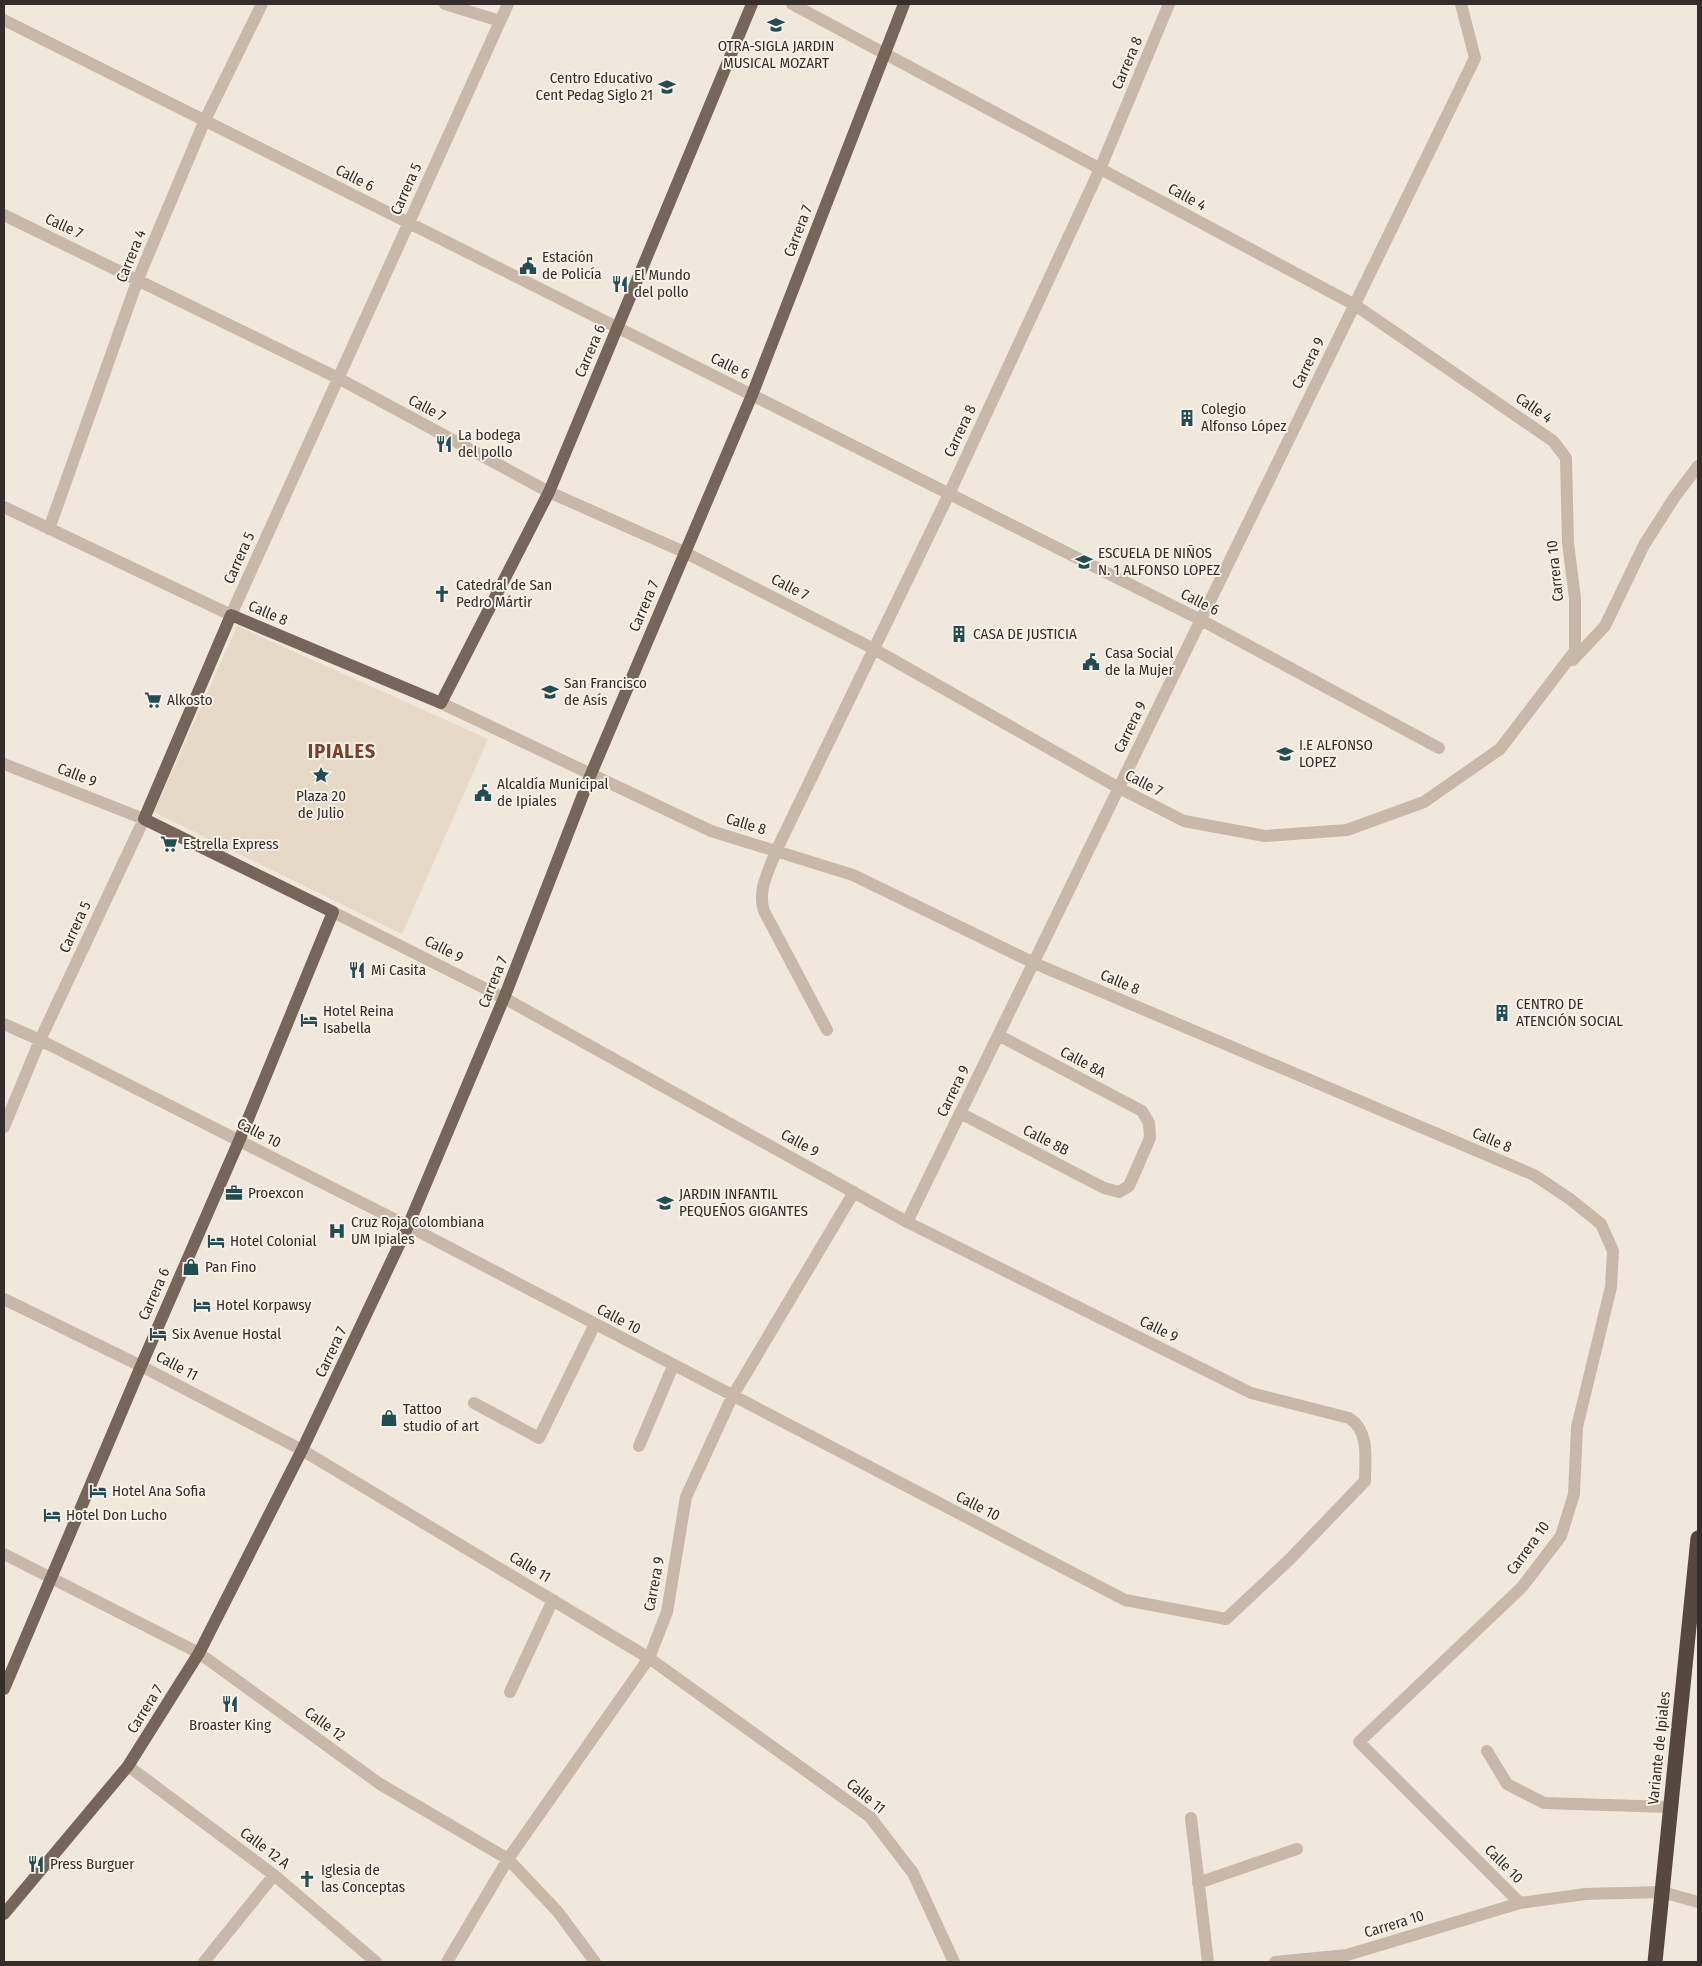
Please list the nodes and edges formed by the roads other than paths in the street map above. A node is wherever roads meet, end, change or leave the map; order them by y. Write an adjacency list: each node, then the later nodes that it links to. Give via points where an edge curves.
1 (262, 4): 12 (street, Carrera 4)
2 (445, 4): 10 (street)
3 (508, 4): 10 (street, Carrera 5)
4 (752, 4): 18 (main road, Carrera 6)
5 (792, 4): 11 (street, Calle 4)
6 (904, 4): 11 (main road, Carrera 7)
7 (1169, 4): 13 (street, Carrera 8)
8 (1461, 4): 17 (street, Carrera 9, via 1475,58)
9 (4, 20): 12 (street, Calle 6)
10 (500, 21): 15 (street, Carrera 5)
11 (884, 53): 13 (street, Calle 4); 20 (main road, Carrera 7)
12 (205, 120): 15 (street, Calle 6); 16 (street, Carrera 4)
13 (1100, 169): 17 (street, Calle 4); 24 (street, Carrera 8)
14 (4, 215): 16 (street, Calle 7)
15 (408, 223): 18 (street, Calle 6); 19 (street, Carrera 5)
16 (138, 279): 19 (street, Calle 7); 26 (street, Carrera 4)
17 (1355, 305): 21 (street, Calle 4); 29 (street, Carrera 9)
18 (617, 328): 20 (street, Calle 6); 23 (main road, Carrera 6)
19 (338, 378): 23 (street, Calle 7); 28 (street, Carrera 5)
20 (752, 394): 24 (street, Calle 6); 27 (main road, Carrera 7)
21 (1553, 441): 31 (street, Carrera 10, via 1566,458 1575,651)
22 (1698, 466): 31 (street, via 1644,545 1605,626)
23 (549, 492): 27 (street, Calle 7); 32 (main road, Carrera 6)
24 (949, 494): 29 (street, Calle 6); 30 (street, Carrera 8)
25 (4, 507): 26 (street, Calle 8)
26 (49, 529): 28 (street, Calle 8)
27 (684, 552): 30 (street, Calle 7); 35 (main road, Carrera 7)
28 (231, 615): 32 (main road, Calle 8); 37 (main road, Carrera 5)
29 (1201, 620): 33 (street, Calle 6); 36 (street, Carrera 9)
30 (872, 648): 36 (street, Calle 7); 38 (street, Carrera 8)
31 (1544, 691): 36 (street, Calle 7, via 1496,752 1424,802 1347,830 1265,836 1184,821)
32 (440, 703): 35 (street, Calle 8)
33 (1439, 748)
34 (4, 764): 37 (street, Calle 9)
35 (591, 774): 38 (street, Calle 8, via 711,831); 41 (main road, Carrera 7)
36 (1119, 788): 40 (street, Carrera 9)
37 (144, 819): 39 (main road, Calle 9); 45 (street, Carrera 5)
38 (776, 851): 40 (street, Calle 8, via 853,875); 43 (street, Carrera 8, via 760,900)
39 (333, 912): 41 (street, Calle 9); 48 (main road, Carrera 6)
40 (1034, 963): 44 (street, Carrera 9); 53 (street, Calle 8, via 1534,1175 1601,1224)
41 (504, 998): 49 (street, Calle 9); 52 (main road, Carrera 7)
42 (4, 1024): 45 (street, Calle 10)
43 (827, 1030)
44 (998, 1036): 46 (street, Carrera 9); 50 (street, Calle 8A, via 1142,1111 1149,1123 1150,1138 1129,1186)
45 (40, 1040): 47 (street, Carrera 5); 48 (street, Calle 10)
46 (960, 1113): 50 (street, Calle 8B, via 1104,1188); 51 (street, Carrera 9)
47 (4, 1127)
48 (239, 1141): 52 (street, Calle 10); 56 (main road, Carrera 6)
49 (854, 1192): 51 (street, Calle 9); 58 (street, Carrera 9)
50 (1119, 1192)
51 (907, 1222): 66 (street, Calle 9, via 1251,1393 1348,1418 1357,1424 1363,1435 1365,1480 1290,1559)
52 (408, 1226): 55 (street, Calle 10); 61 (main road, Carrera 7)
53 (1613, 1251): 71 (street, Carrera 10, via 1611,1287 1577,1427 1574,1494 1561,1536 1522,1587)
54 (4, 1299): 56 (street, Calle 11)
55 (595, 1324): 57 (street, Calle 10); 59 (street, via 539,1438)
56 (140, 1366): 61 (street, Calle 11); 64 (main road, Carrera 6)
57 (673, 1366): 58 (street, Calle 10); 60 (street)
58 (732, 1397): 66 (street, Calle 10, via 1125,1600); 68 (street, Carrera 9, via 686,1497 667,1612)
59 (474, 1403)
60 (639, 1446)
61 (302, 1450): 65 (street, Calle 11); 67 (main road, Carrera 7)
62 (1698, 1538): 74 (highway, Variante de Ipiales)
63 (4, 1554): 64 (street, Calle 12)
64 (49, 1579): 67 (street, Calle 12); 69 (main road, Carrera 6)
65 (552, 1600): 68 (street, Calle 11); 70 (street)
66 (1226, 1618)
67 (199, 1653): 73 (main road, Carrera 7); 77 (street, Calle 12, via 380,1784)
68 (649, 1658): 77 (street, Carrera 9); 89 (street, Calle 11, via 870,1816 913,1874)
69 (4, 1689)
70 (510, 1692)
71 (1359, 1742): 82 (street, Calle 10)
72 (1488, 1751): 74 (street, via 1506,1784 1544,1803)
73 (128, 1766): 78 (street, Calle 12 A); 83 (main road, Carrera 7)
74 (1671, 1807): 80 (highway, Variante de Ipiales)
75 (1191, 1818): 79 (street)
76 (1297, 1849): 79 (street)
77 (508, 1859): 87 (street, Carrera 9); 88 (street, Calle 12, via 558,1912)
78 (274, 1875): 85 (street); 86 (street, Calle 12 A)
79 (1198, 1883): 90 (street)
80 (1662, 1892): 81 (street, Calle 10); 82 (street, Calle 10, via 1585,1894); 92 (highway, Variante de Ipiales)
81 (1698, 1902)
82 (1520, 1903): 84 (street, Carrera 10)
83 (4, 1914)
84 (1349, 1959): 91 (street, Carrera 10)
85 (204, 1962)
86 (376, 1962)
87 (447, 1962)
88 (595, 1962)
89 (954, 1962)
90 (1208, 1962)
91 (1275, 1962)
92 (1655, 1962)

